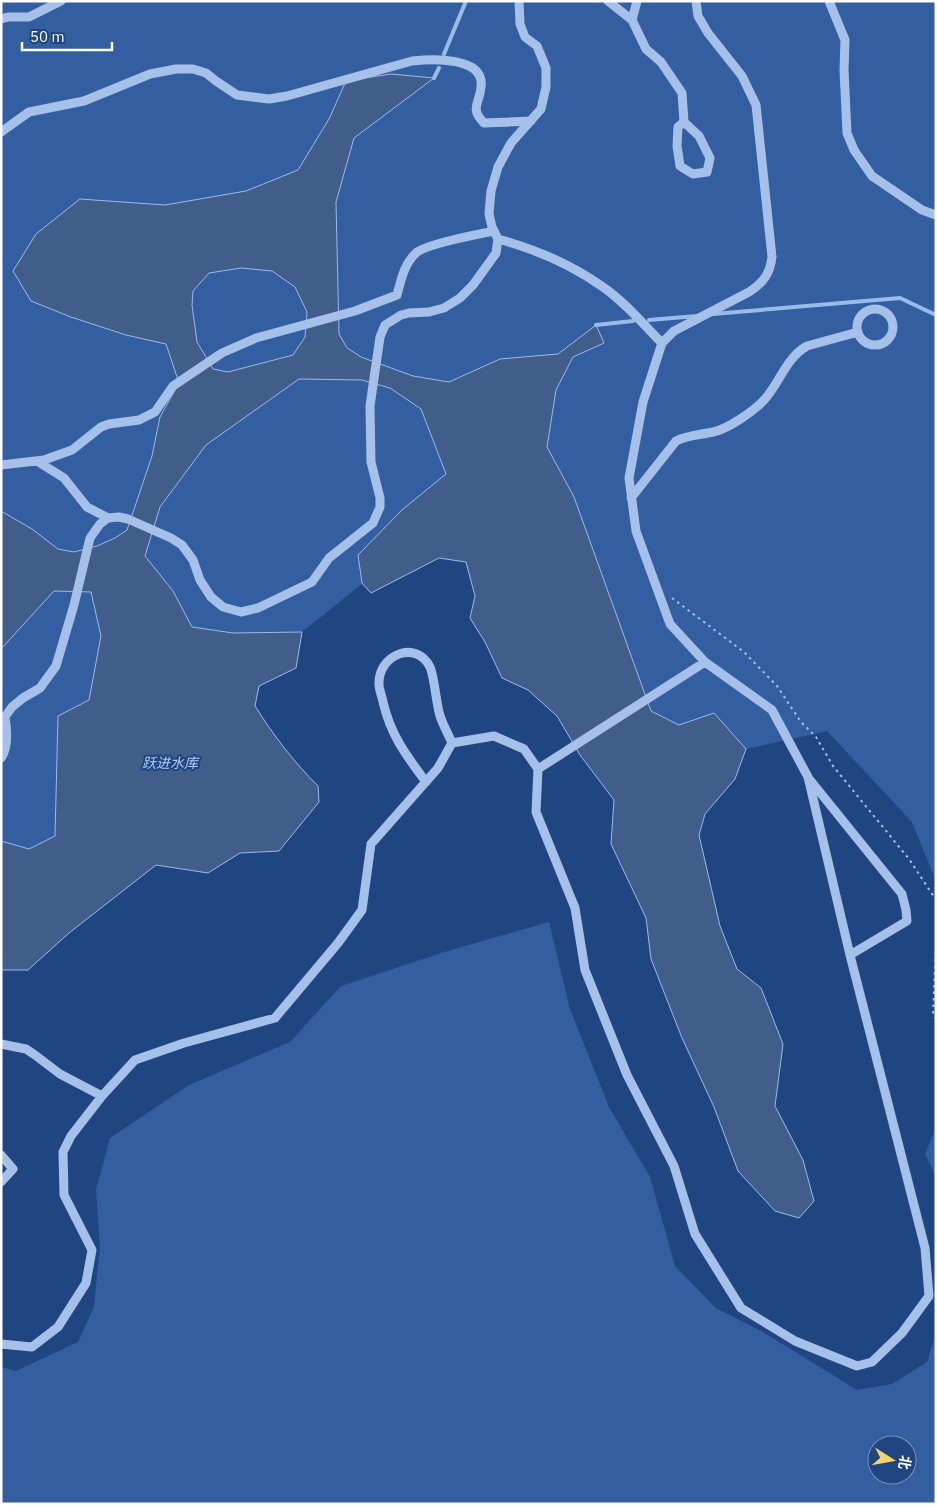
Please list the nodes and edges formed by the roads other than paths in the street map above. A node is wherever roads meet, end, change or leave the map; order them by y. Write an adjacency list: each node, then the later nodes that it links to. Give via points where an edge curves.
1 (61, 1): 7 (street, via 29,17)
2 (519, 1): 9 (street, via 520,24 525,37 537,46 546,68 541,109)
3 (608, 1): 8 (street)
4 (637, 1): 8 (street)
5 (696, 1): 15 (street, via 698,16 708,34 742,76 756,105 772,257 766,277 759,286 674,331)
6 (829, 1): 12 (street, via 845,40 847,133 854,150 872,176 922,210)
7 (1, 19)
8 (632, 20): 10 (street, via 646,49 661,62 682,93)
9 (531, 121): 11 (street, via 484,123 475,109 482,86 480,75 464,63 430,60 412,61 269,99 237,95 206,73 176,69 150,74 84,101 29,112); 13 (street, via 510,144 498,167 491,191 490,214)
10 (684, 122): 10 (street, via 699,136 710,158 707,172 693,174 680,166 678,127)
11 (1, 132)
12 (936, 215)
13 (496, 235): 15 (street, via 564,264 603,287); 16 (street, via 439,244 417,252 403,270 398,295 256,338 222,353 173,386 155,412 139,420 101,427 72,450); 19 (street, via 496,253 460,298 444,308 401,315 385,325 380,337 370,406 371,462 380,507 373,523 329,558 312,582 258,608 241,612 230,610 211,596 182,545 128,519)
14 (858, 332): 14 (street, via 860,338 870,345 882,344 891,336 893,324 883,310 871,309 858,321); 18 (street, via 800,350 790,360 773,389 754,409 725,428 676,441)
15 (662, 343): 18 (street, via 643,402 629,478)
16 (37, 461): 17 (street); 19 (street, via 64,478 87,507)
17 (1, 465)
18 (631, 498): 20 (street, via 636,531 670,624)
19 (108, 518): 22 (street, via 90,538 56,666 40,688 12,707 5,717 5,753)
20 (705, 662): 23 (street); 24 (street, via 772,710)
21 (452, 743): 23 (street, via 494,736 524,750); 25 (street); 25 (street, via 439,714 430,667 420,655 406,652 388,659 380,670 379,685 388,721 401,748)
22 (1, 758)
23 (538, 769): 26 (street, via 536,812 575,908 585,970 627,1075 674,1166 695,1234 740,1308 796,1341 857,1366 872,1362 902,1332 929,1296 925,1248)
24 (808, 777): 26 (street); 26 (street, via 902,894 906,910 906,921)
25 (426, 782): 28 (street, via 371,844 362,910 275,1018 135,1060)
26 (850, 955)
27 (1, 1044): 28 (street, via 26,1050 60,1074)
28 (102, 1096): 31 (street, via 71,1136 64,1152 64,1196 92,1250 86,1283 58,1327 32,1347)
29 (1, 1155): 30 (street, via 13,1169)
30 (1, 1182)
31 (1, 1344)

